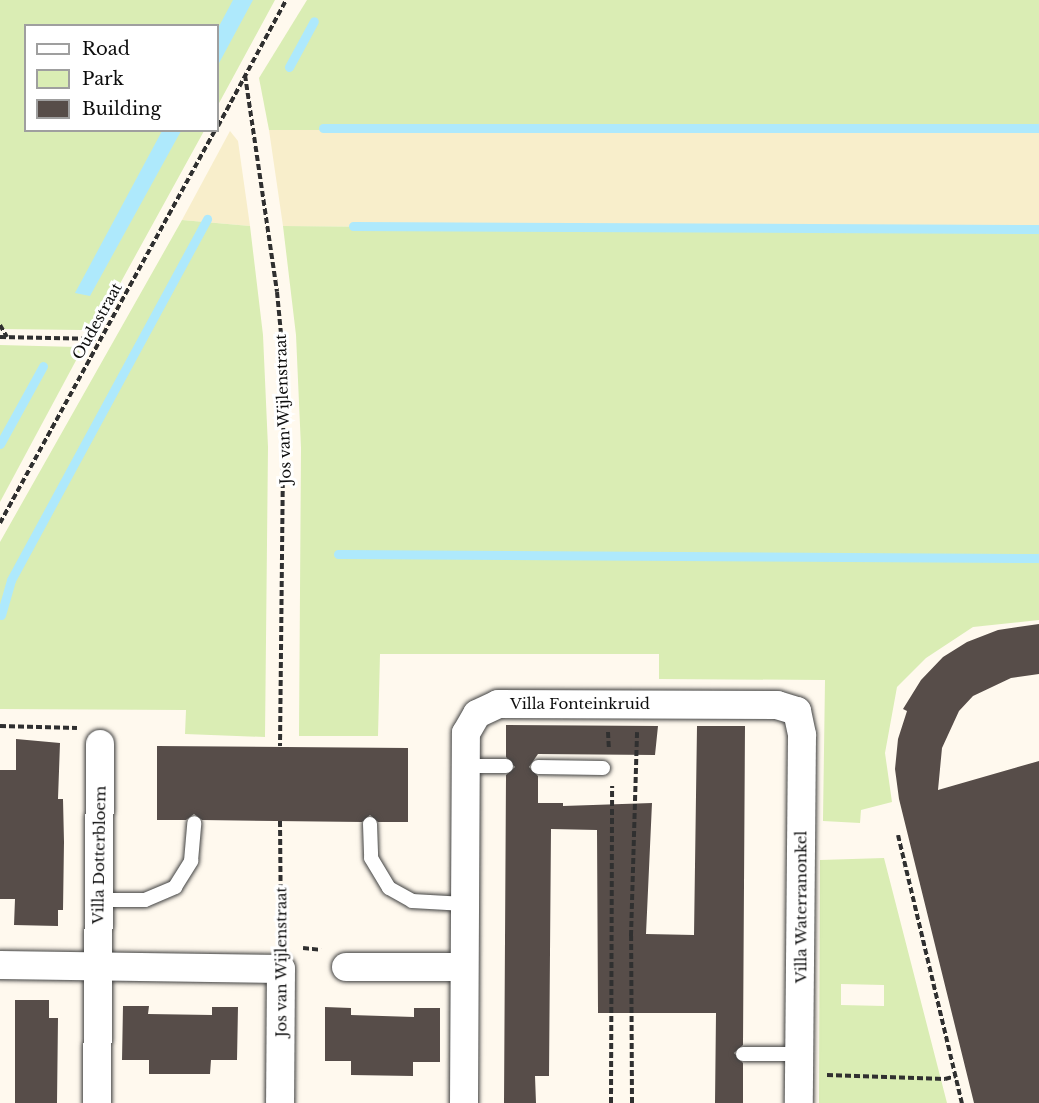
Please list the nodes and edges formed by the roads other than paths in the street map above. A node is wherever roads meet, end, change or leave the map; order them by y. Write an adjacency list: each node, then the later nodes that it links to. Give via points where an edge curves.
1 (797, 711): 3 (street, Villa Fonteinkruid, via 777,705 498,704 477,714 466,733); 16 (street, Villa Waterranonkel, via 802,735)
2 (100, 744): 9 (street, Villa Dotterbloem)
3 (466, 766): 4 (lane); 10 (street, Villa Fonteinkruid)
4 (506, 766)
5 (538, 767): 6 (lane)
6 (607, 771)
7 (194, 823): 9 (lane, via 191,861 175,887 145,900)
8 (370, 824): 10 (lane, via 371,858 389,888 411,901)
9 (99, 900): 12 (street, Villa Dotterbloem)
10 (465, 904): 14 (street, Villa Fonteinkruid)
11 (0, 965): 12 (street)
12 (98, 966): 17 (street, Villa Dotterbloem); 18 (street, Jos van Wijlenstraat, via 281,959)
13 (346, 967): 14 (street)
14 (464, 967): 19 (street, Villa Fonteinkruid)
15 (743, 1053): 16 (lane)
16 (800, 1064): 20 (street, Villa Waterranonkel)
17 (97, 1103)
18 (280, 1103)
19 (464, 1103)
20 (799, 1103)

